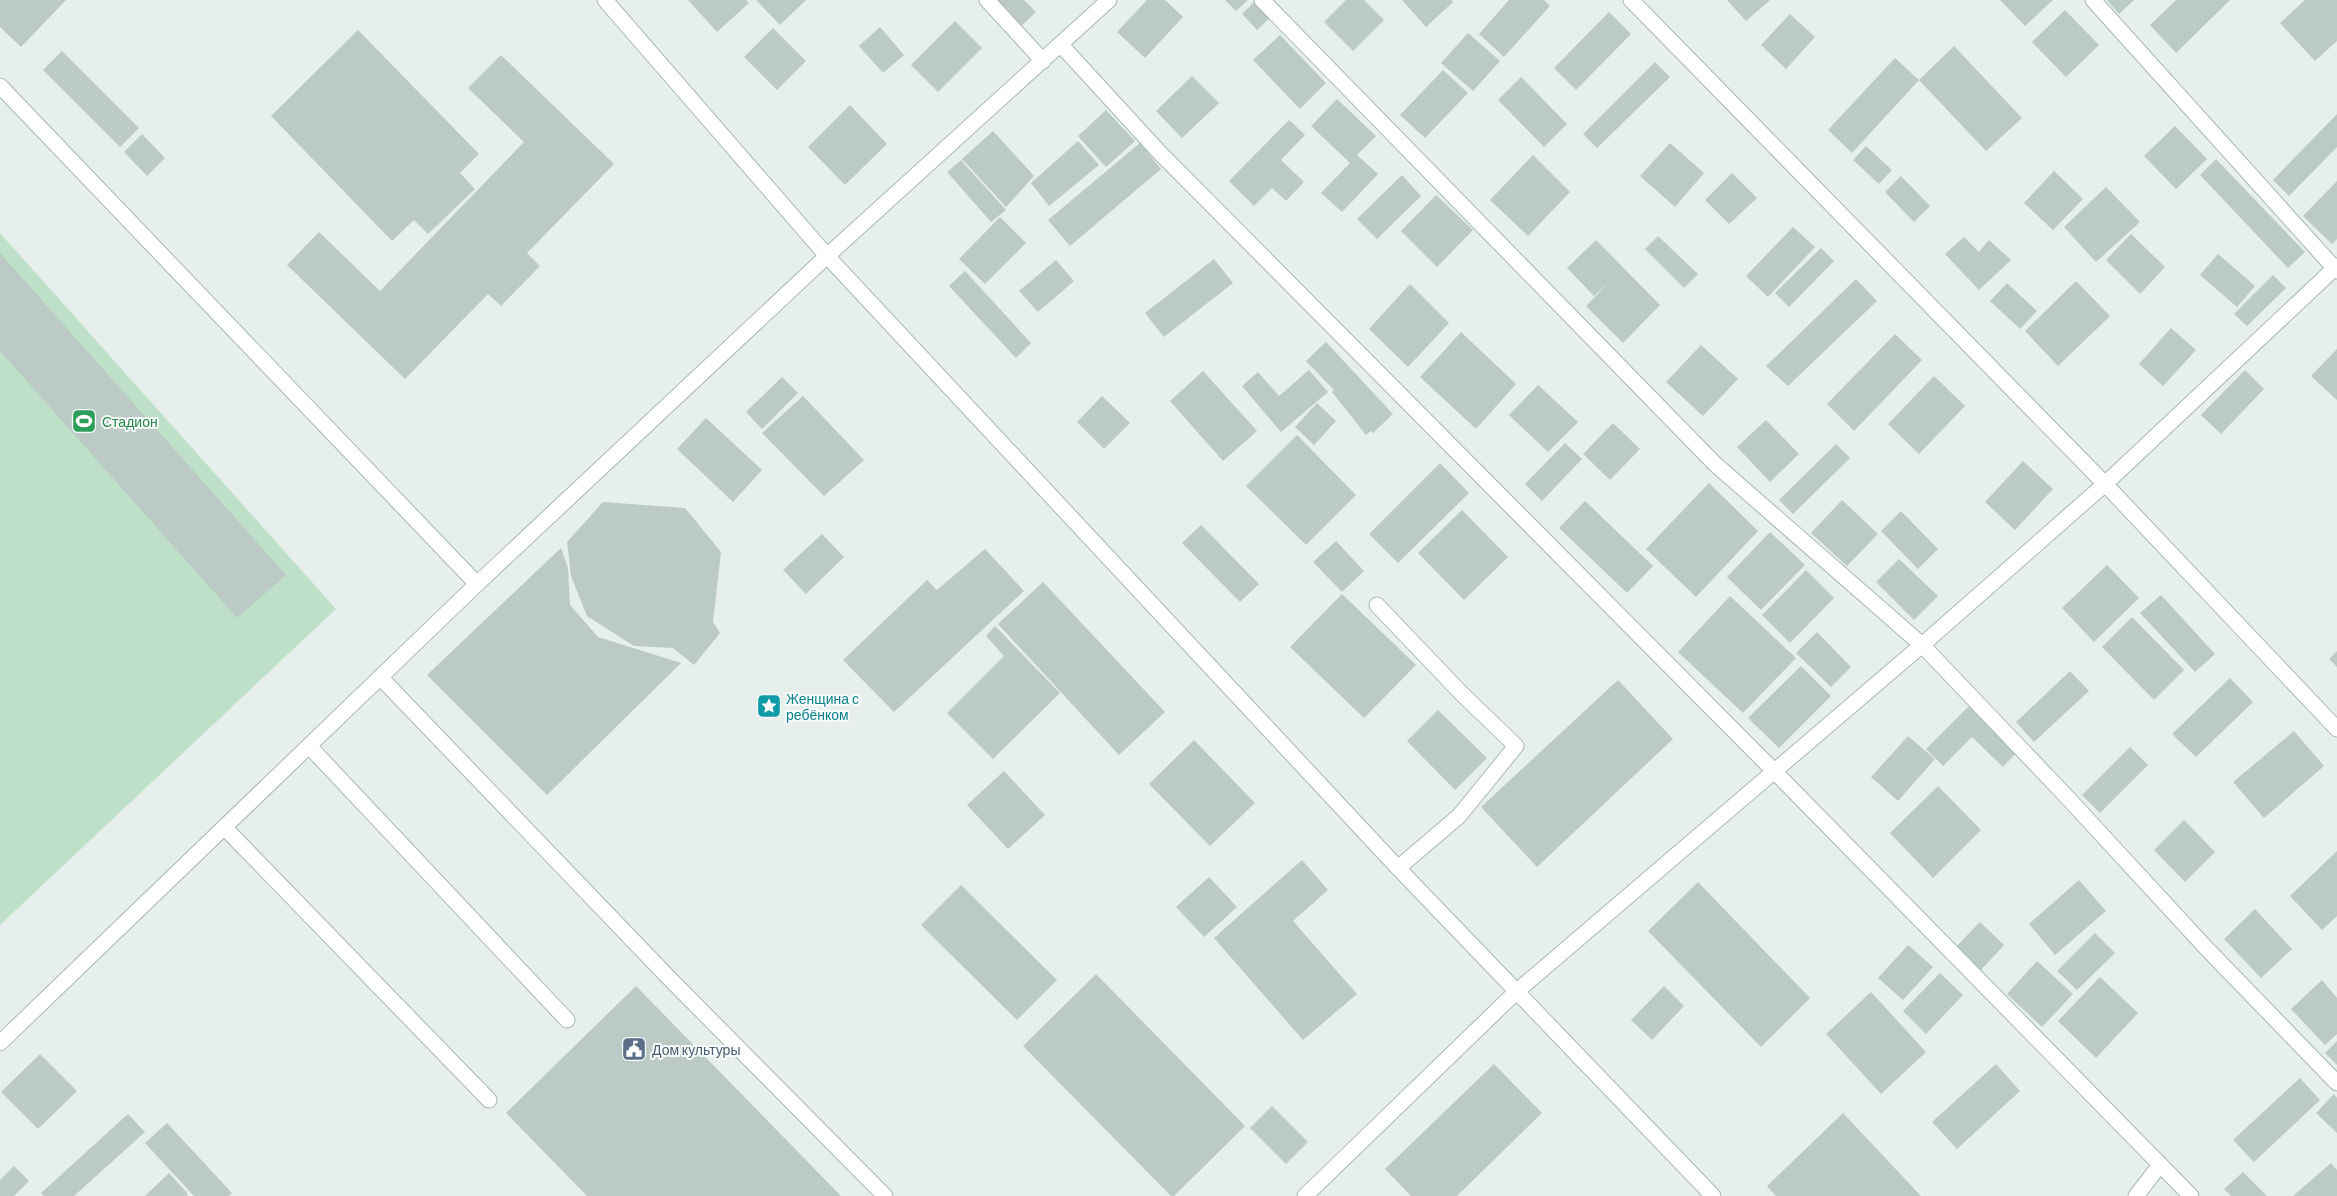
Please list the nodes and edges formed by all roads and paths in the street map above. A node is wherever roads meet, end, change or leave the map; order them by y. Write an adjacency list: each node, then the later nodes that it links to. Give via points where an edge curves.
1 (605, 0): 10 (street)
2 (987, 0): 8 (street)
3 (1109, 0): 7 (street)
4 (1262, 0): 15 (street, via 1715,464)
5 (1631, 0): 12 (street)
6 (2093, 0): 11 (street)
7 (1061, 46): 8 (street); 19 (street, via 1160,153)
8 (1043, 61): 10 (street)
9 (0, 86): 13 (street)
10 (827, 256): 13 (street); 21 (street)
11 (2336, 269): 12 (street)
12 (2105, 484): 15 (street); 17 (street)
13 (477, 584): 16 (street)
14 (1376, 605): 21 (street, via 1516,746 1459,816)
15 (1922, 645): 19 (street); 25 (street)
16 (380, 677): 18 (street); 28 (street, via 668,977)
17 (2337, 728)
18 (308, 746): 20 (street); 23 (street)
19 (1774, 771): 22 (street); 27 (street)
20 (224, 827): 24 (street); 26 (street)
21 (1398, 868): 22 (street)
22 (1516, 992): 29 (street); 30 (street)
23 (567, 1020)
24 (0, 1043)
25 (2337, 1083)
26 (489, 1100)
27 (2160, 1165): 31 (street); 32 (street)
28 (885, 1196)
29 (1305, 1196)
30 (1713, 1196)
31 (2136, 1196)
32 (2190, 1196)

